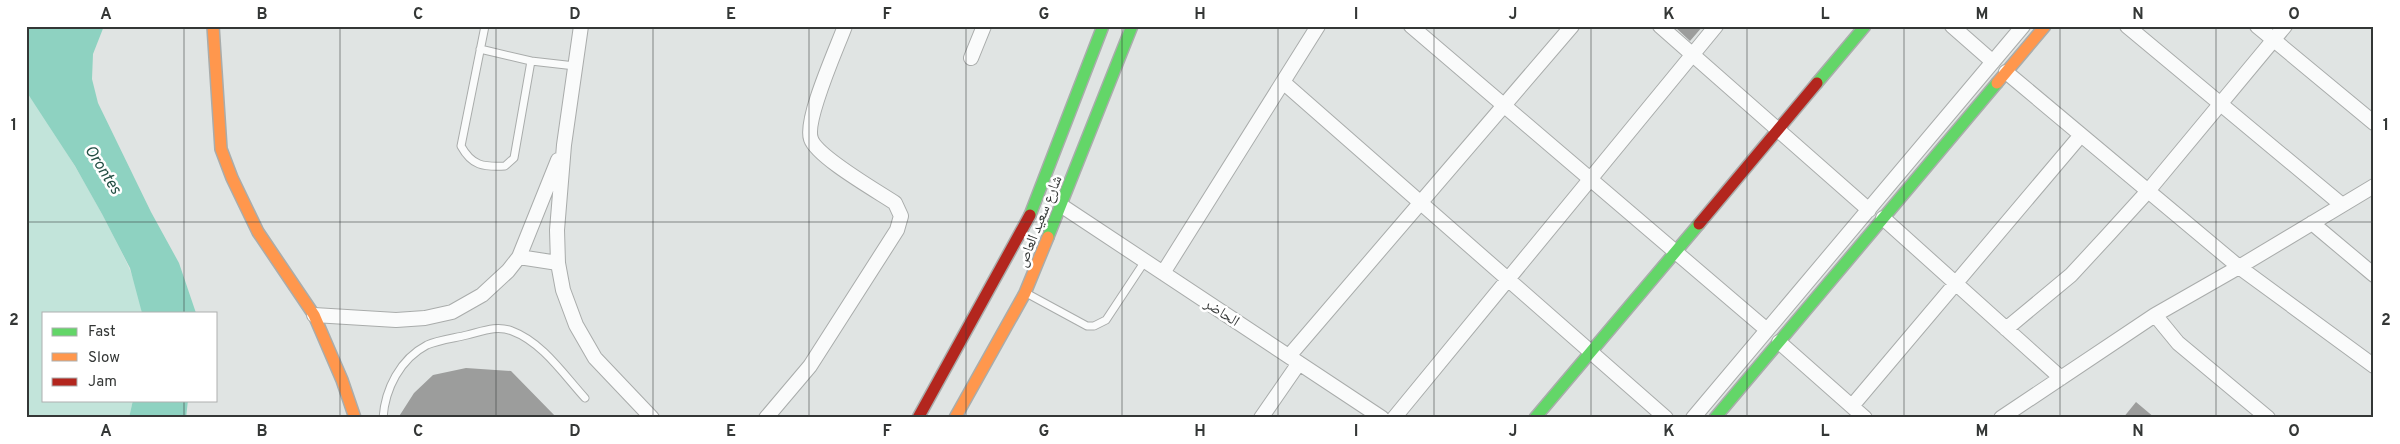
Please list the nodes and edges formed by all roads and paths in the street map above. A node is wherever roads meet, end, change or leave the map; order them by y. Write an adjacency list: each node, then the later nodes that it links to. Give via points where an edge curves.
1 (214, 26): 54 (main road, via 221,149 258,232)
2 (484, 26): 21 (lane)
3 (581, 26): 26 (street)
4 (845, 26): 68 (street, via 810,122 810,139 821,154 895,203 901,216 897,230 810,366)
5 (984, 26): 23 (street)
6 (1103, 26): 69 (main road, via 1030,214)
7 (1132, 26): 40 (main road, شارع سعيد العاص)
8 (1318, 26): 28 (street)
9 (1411, 26): 30 (street)
10 (1572, 26): 30 (street)
11 (1660, 26): 22 (street)
12 (1716, 26): 22 (street)
13 (1865, 26): 32 (main road)
14 (1952, 26): 25 (street)
15 (2023, 26): 25 (street)
16 (2045, 26): 27 (main road)
17 (2127, 26): 29 (street)
18 (2257, 26): 20 (street)
19 (2285, 26): 20 (street)
20 (2274, 40): 29 (street); 31 (street)
21 (480, 48): 24 (lane); 24 (lane, via 461,146 468,158 485,167 504,166 514,158)
22 (1693, 55): 32 (street); 35 (street)
23 (971, 58)
24 (531, 61): 26 (lane)
25 (1993, 62): 41 (street)
26 (575, 66): 34 (street)
27 (2006, 72): 33 (street); 42 (main road)
28 (1283, 82): 38 (street); 49 (street)
29 (2220, 104): 37 (street); 39 (street)
30 (1504, 105): 35 (street); 38 (street)
31 (2374, 123)
32 (1778, 130): 41 (street); 44 (main road)
33 (2081, 135): 37 (street); 52 (street)
34 (564, 145): 45 (street); 47 (street, via 557,230)
35 (1591, 179): 44 (street); 51 (street)
36 (2374, 186): 39 (street)
37 (2148, 191): 48 (street); 56 (street, via 2071,275)
38 (1421, 203): 51 (street); 60 (street)
39 (2342, 205): 43 (street)
40 (1062, 206): 46 (street, الحاضر); 53 (main road, شارع سعيد العاص)
41 (1869, 210): 57 (street)
42 (1883, 218): 52 (street); 58 (main road)
43 (2312, 223): 48 (street); 50 (street)
44 (1675, 251): 57 (street); 59 (main road)
45 (519, 257): 47 (street); 54 (street, via 482,295 438,316 396,320)
46 (1145, 261): 49 (street, الحاضر); 53 (lane, via 1110,315 1094,326 1087,326)
47 (558, 264): 67 (street, via 563,290 576,324 595,358)
48 (2239, 268): 55 (street); 61 (street)
49 (1163, 273): 60 (street, الحاضر)
50 (2374, 275)
51 (1508, 280): 59 (street); 73 (street)
52 (1955, 284): 56 (street); 64 (street)
53 (1025, 293): 70 (main road, شارع سعيد العاص)
54 (314, 315): 65 (main road)
55 (2156, 315): 62 (street); 80 (street, via 2178,343)
56 (2006, 329): 62 (street)
57 (1766, 330): 76 (street)
58 (1779, 342): 64 (street); 77 (main road)
59 (1590, 352): 74 (main road); 75 (street)
60 (1294, 359): 71 (street); 72 (street, الحاضر)
61 (2374, 366)
62 (2061, 378): 79 (street)
63 (585, 398): 66 (lane, via 533,342 499,327 428,345 412,355 393,380)
64 (1852, 406): 78 (street)
65 (355, 418)
66 (383, 418)
67 (652, 418)
68 (766, 418)
69 (918, 418)
70 (955, 418)
71 (1261, 418)
72 (1382, 418)
73 (1394, 418)
74 (1534, 418)
75 (1666, 418)
76 (1692, 418)
77 (1715, 418)
78 (1865, 418)
79 (2001, 418)
80 (2268, 418)

